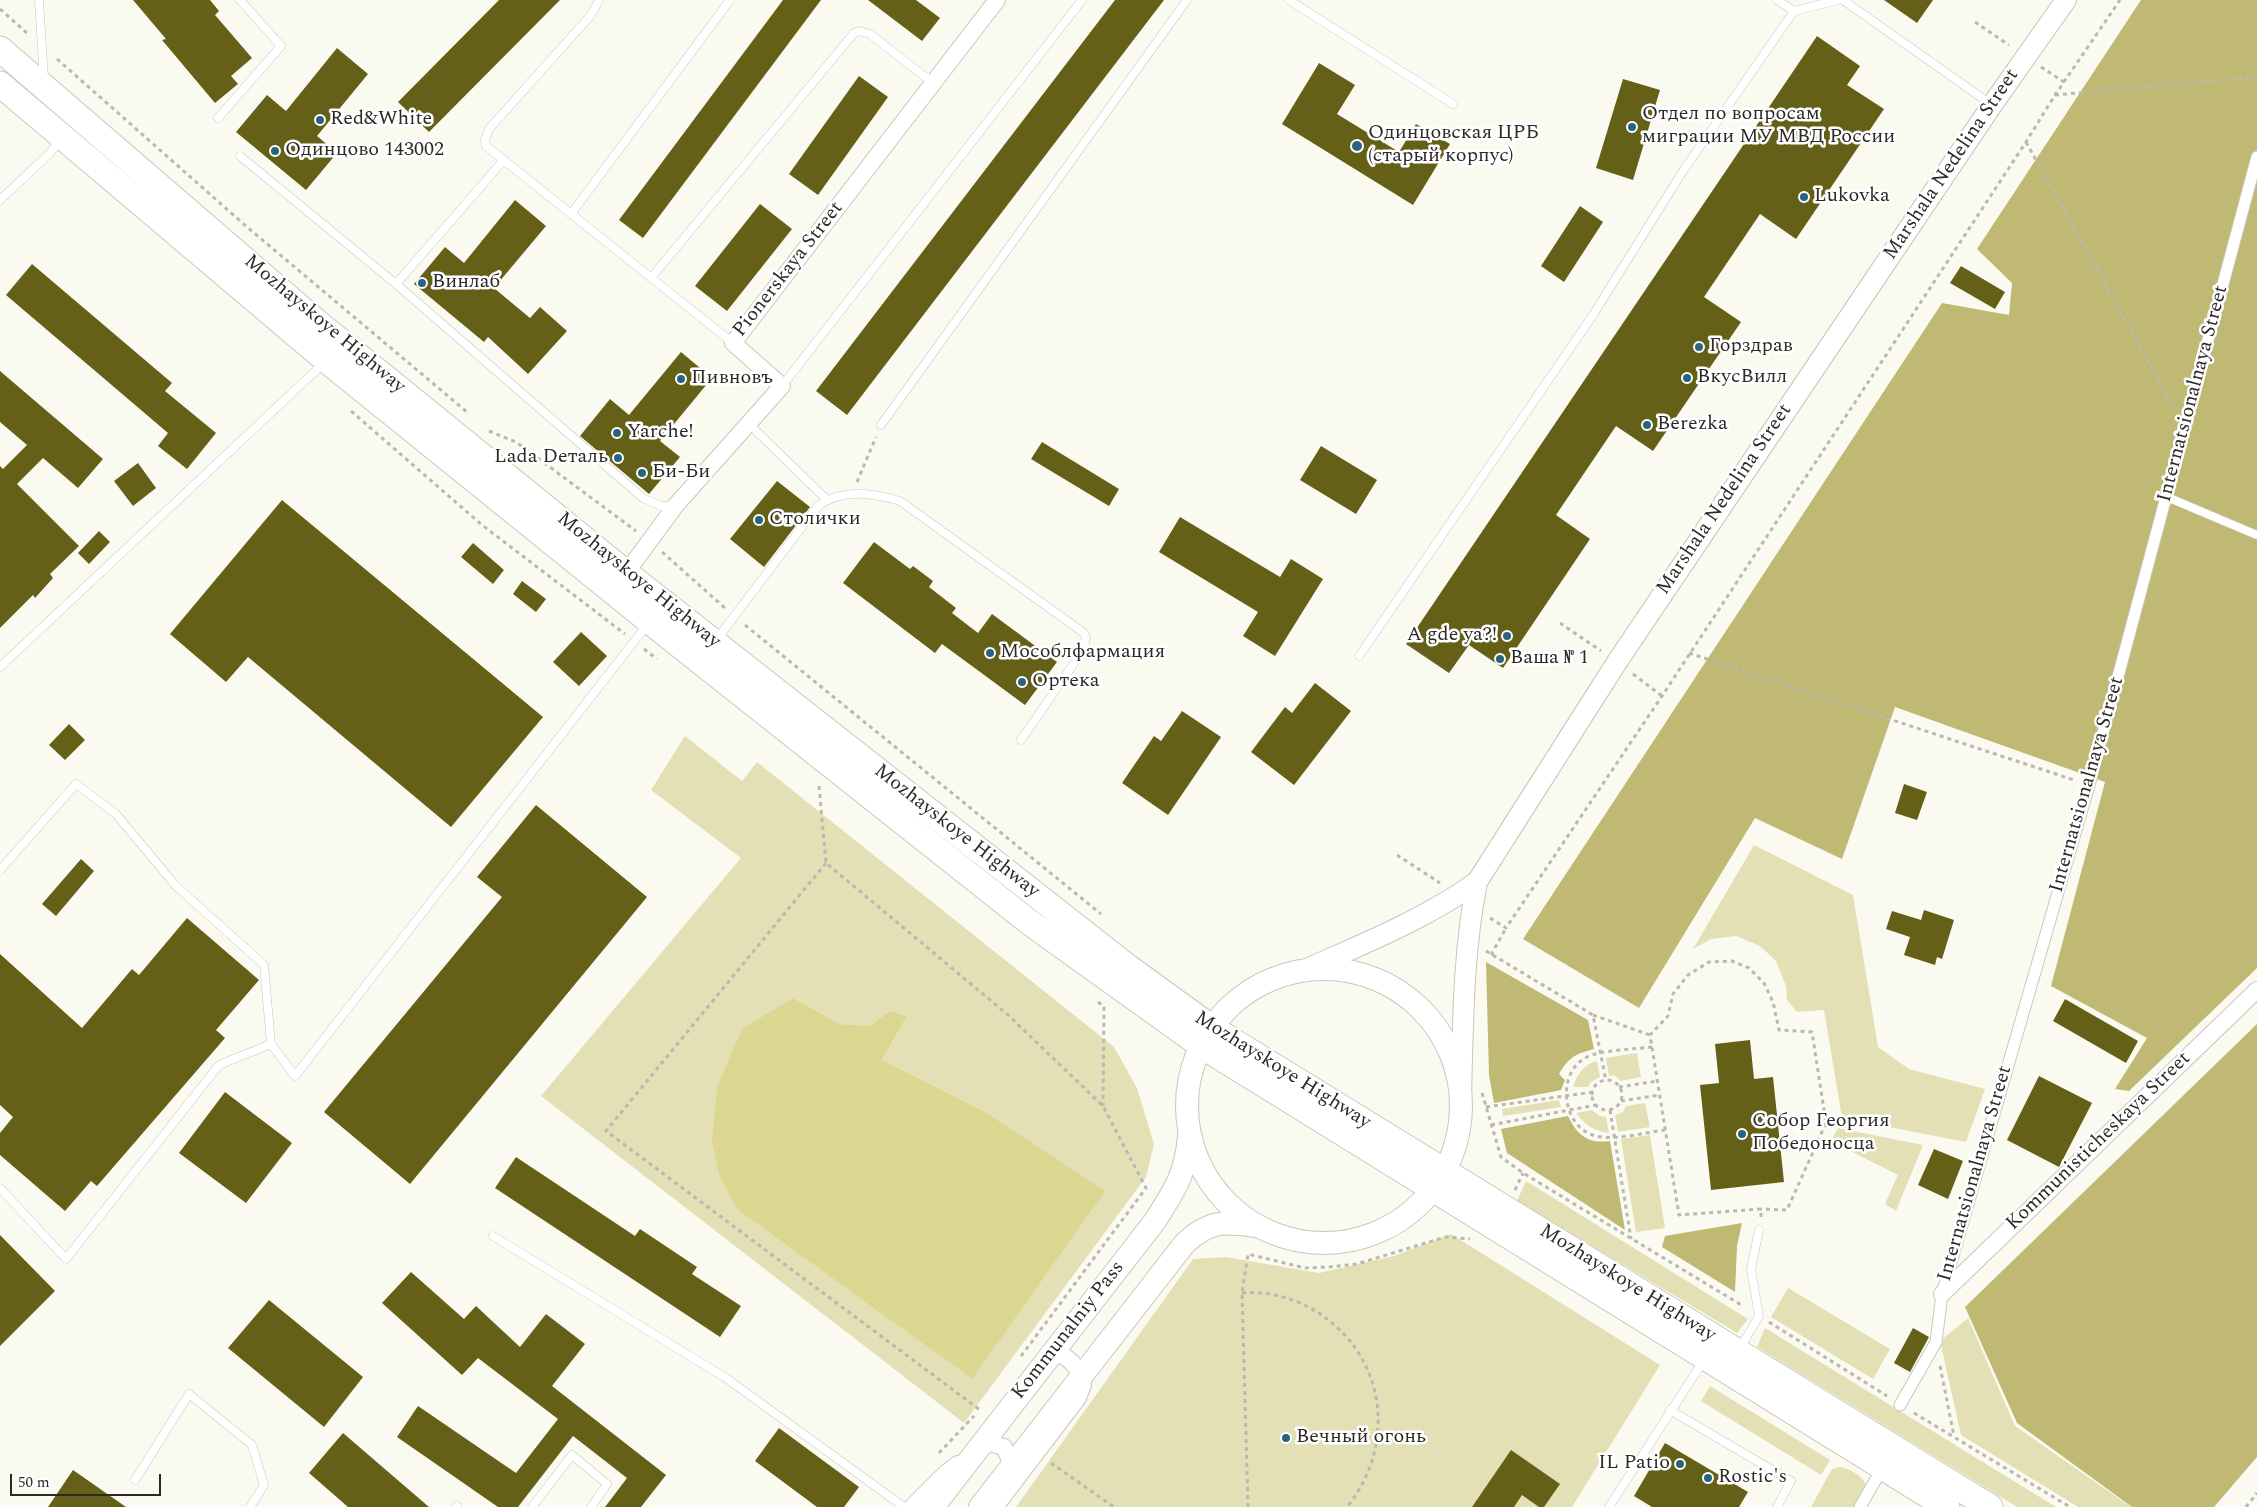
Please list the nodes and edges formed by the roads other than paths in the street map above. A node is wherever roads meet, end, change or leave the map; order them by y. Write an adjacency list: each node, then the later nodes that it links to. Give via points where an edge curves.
1 (39, 0): 17 (lane)
2 (240, 0): 20 (lane, via 281,46)
3 (599, 0): 24 (lane, via 591,15 486,134 486,146)
4 (730, 0): 26 (lane)
5 (996, 0): 15 (street, Pionerskaya Street)
6 (1082, 0): 31 (lane)
7 (1187, 0): 33 (lane)
8 (1289, 0): 18 (lane)
9 (1777, 0): 13 (lane)
10 (1838, 0): 13 (lane)
11 (1843, 0): 19 (lane)
12 (2066, 0): 19 (street, Marshala Nedelina Street)
13 (1794, 11): 41 (lane, via 1683,171 1593,314)
14 (0, 49): 17 (main road, Mozhayskoye Highway)
15 (933, 83): 27 (lane, via 870,34 854,33); 29 (street, Pionerskaya Street)
16 (0, 84): 21 (main road, Mozhayskoye Highway)
17 (44, 87): 38 (main road, Mozhayskoye Highway, via 318,322)
18 (1453, 104)
19 (1992, 104): 45 (street, Marshala Nedelina Street, via 1617,662)
20 (218, 118)
21 (62, 138): 25 (lane); 30 (main road, Mozhayskoye Highway)
22 (240, 156): 28 (lane)
23 (2257, 157): 34 (street, Internatsionalnaya Street)
24 (503, 161): 26 (lane); 28 (lane)
25 (0, 200)
26 (570, 214): 27 (lane)
27 (651, 278): 29 (lane)
28 (396, 284): 36 (lane, via 643,498 661,506)
29 (733, 343): 31 (street, Pionerskaya Street)
30 (326, 360): 39 (main road, Mozhayskoye Highway); 42 (lane)
31 (782, 386): 32 (street)
32 (749, 424): 35 (lane); 36 (street)
33 (881, 425)
34 (2167, 497): 37 (lane); 57 (street, Internatsionalnaya Street, via 2089,785)
35 (826, 499): 40 (lane); 43 (lane, via 852,494 877,495 900,501 1084,633 1084,649)
36 (676, 505): 38 (street)
37 (2257, 535)
38 (626, 573): 40 (main road, Mozhayskoye Highway)
39 (649, 621): 48 (main road, Mozhayskoye Highway, via 1029,922); 49 (lane, via 295,1076)
40 (715, 643): 48 (main road, Mozhayskoye Highway, via 1128,967)
41 (1359, 656)
42 (0, 667)
43 (1021, 740)
44 (0, 870): 49 (lane, via 76,784 116,814 176,886 264,965)
45 (1466, 900): 46 (street); 50 (street, via 1463,998)
46 (1307, 969): 48 (main road, via 1276,977 1248,991 1224,1012); 50 (main road, via 1344,970 1380,980 1412,999 1437,1027)
47 (2257, 990): 57 (street, Kommunisticheskaya Street)
48 (1207, 1037): 51 (main road, via 1192,1067 1187,1099); 52 (main road, Mozhayskoye Highway)
49 (271, 1044): 53 (lane, via 219,1065 66,1259)
50 (1471, 1092): 52 (main road, via 1457,1140)
51 (1189, 1131): 54 (main road, via 1199,1161 1214,1187 1235,1210); 59 (main road, Kommunalniy Pass, via 1186,1159 1178,1184 1155,1221)
52 (1438, 1181): 54 (main road, via 1412,1211 1378,1232 1339,1242 1299,1241); 58 (main road, Mozhayskoye Highway); 60 (main road, Mozhayskoye Highway)
53 (0, 1188)
54 (1261, 1228): 61 (main road, Kommunalniy Pass, via 1229,1222 1197,1232)
55 (1759, 1230): 58 (lane, via 1751,1269 1759,1316)
56 (493, 1236): 72 (lane, via 726,1378)
57 (1942, 1294): 62 (street, Internatsionalnaya Street, via 1936,1342)
58 (1738, 1352): 81 (main road, Mozhayskoye Highway)
59 (1052, 1353): 61 (street, via 1068,1358); 65 (main road, Kommunalniy Pass)
60 (1706, 1358): 63 (lane); 66 (main road, Mozhayskoye Highway)
61 (1081, 1377): 64 (main road, Kommunalniy Pass); 76 (street, via 1083,1385 1078,1398)
62 (1900, 1405)
63 (1670, 1410): 77 (lane); 78 (lane, via 1791,1481)
64 (1036, 1436): 67 (main road); 76 (street, Kommunalniy Pass)
65 (977, 1450): 67 (street, via 990,1443 1004,1447 1010,1460); 73 (street, Kommunalniy Pass, via 946,1473); 74 (main road)
66 (1883, 1467): 79 (street); 80 (main road, Mozhayskoye Highway)
67 (1006, 1473): 75 (main road)
68 (135, 1480): 69 (lane, via 189,1394 252,1445 264,1484)
69 (250, 1507)
70 (532, 1507): 71 (lane, via 572,1455 607,1484)
71 (591, 1507)
72 (904, 1507)
73 (912, 1507)
74 (933, 1507)
75 (980, 1507)
76 (993, 1507)
77 (1609, 1507)
78 (1777, 1507)
79 (1860, 1507)
80 (1947, 1507)
81 (1990, 1507)

